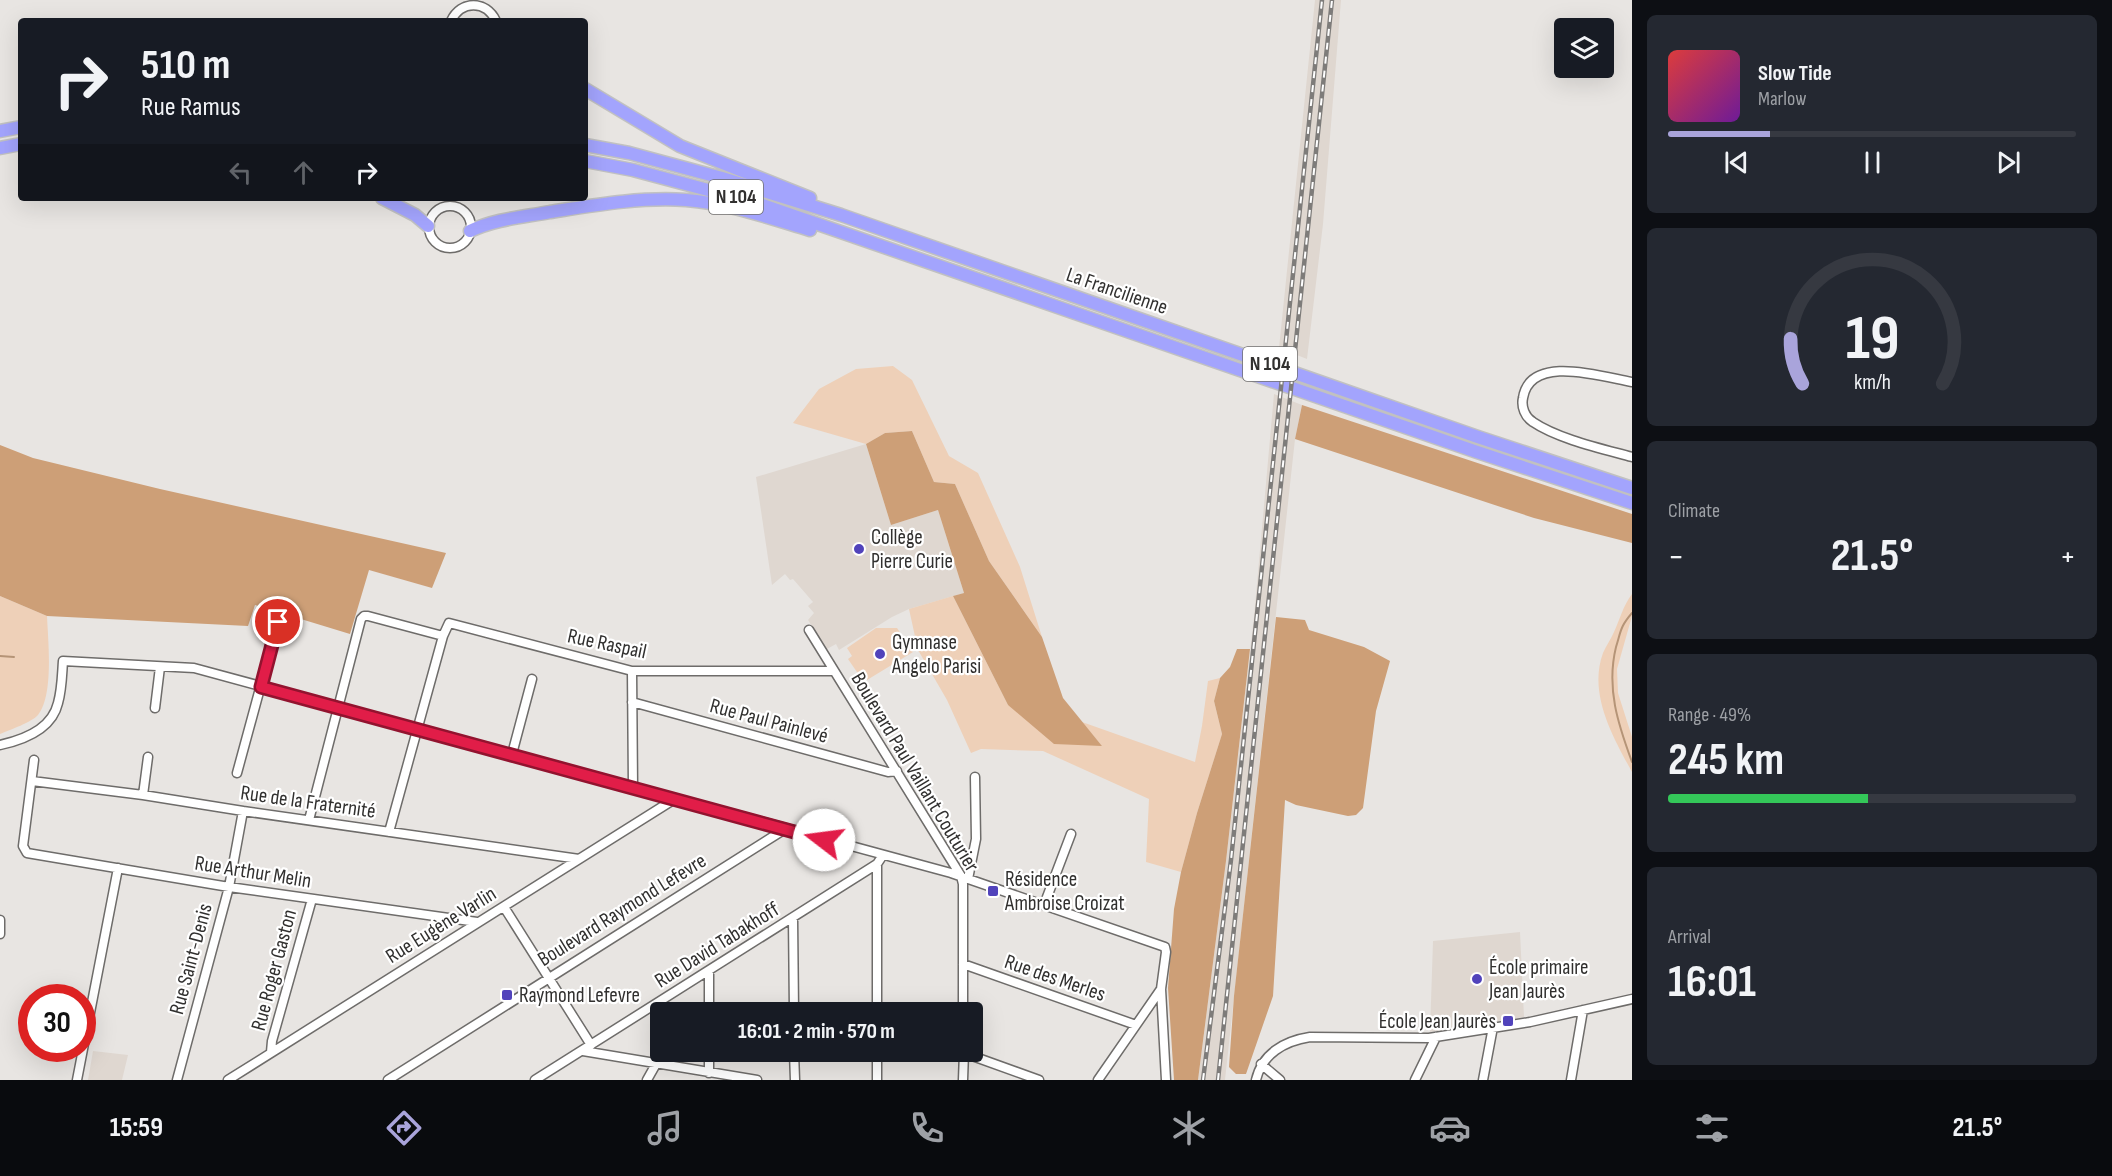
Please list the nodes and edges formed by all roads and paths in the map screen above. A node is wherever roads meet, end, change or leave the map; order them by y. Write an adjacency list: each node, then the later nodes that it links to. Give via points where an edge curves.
1 (468, 0): 3 (street)
2 (486, 0): 4 (street)
3 (462, 8): 4 (street, via 477,5); 5 (street)
4 (494, 17)
5 (453, 18)
6 (588, 91): 18 (highway, via 680,146 838,209)
7 (18, 128): 8 (highway)
8 (0, 131)
9 (18, 145): 11 (highway)
10 (588, 146): 18 (highway, La Francilienne / N 104, via 712,175)
11 (0, 148)
12 (588, 162): 21 (highway, La Francilienne / N 104, via 757,203)
13 (389, 201): 19 (highway)
14 (446, 201): 16 (street)
15 (456, 201): 17 (street)
16 (442, 208): 17 (street); 19 (street, via 434,213)
17 (458, 208): 20 (street, via 468,218)
18 (841, 214): 24 (highway, La Francilienne / N 104)
19 (428, 226): 20 (street, via 432,240 444,248 458,247)
20 (470, 231): 21 (highway, via 484,224 591,206 640,199 687,200)
21 (883, 248): 25 (highway, La Francilienne / N 104)
22 (1632, 382): 23 (street, via 1561,370 1548,372 1527,386 1522,407 1531,422)
23 (1632, 458)
24 (1632, 488)
25 (1632, 503)
26 (278, 622): 33 (street)
27 (809, 630): 31 (street, Boulevard Paul Vaillant Couturier)
28 (443, 636): 30 (street, Rue Raspail, via 449,622); 36 (street, via 364,616); 37 (street)
29 (160, 667): 33 (street, via 194,668); 35 (street); 38 (street, via 63,661 58,705 49,720 29,736)
30 (632, 671): 31 (street, Rue Raspail); 34 (street)
31 (834, 672): 42 (street, Boulevard Paul Vaillant Couturier)
32 (532, 679): 39 (street)
33 (261, 687): 36 (street); 43 (street)
34 (632, 702): 42 (street, Rue Paul Painlevé, via 888,772); 46 (street)
35 (155, 708)
36 (338, 708): 37 (street); 50 (street)
37 (418, 729): 39 (street); 52 (street)
38 (0, 745)
39 (513, 754): 46 (street)
40 (148, 757): 47 (street)
41 (34, 760): 45 (street)
42 (897, 771): 58 (street, Boulevard Paul Vaillant Couturier)
43 (237, 773)
44 (975, 777): 58 (street, via 975,839)
45 (32, 781): 47 (street, Rue de la Fraternité); 57 (street, Rue Arthur Melin, via 23,846 26,851)
46 (633, 787): 48 (street)
47 (143, 795): 49 (street, Rue de la Fraternité)
48 (673, 800): 51 (street); 55 (street, Rue Eugène Varlin)
49 (243, 811): 50 (street, Rue de la Fraternité); 59 (street, Rue Saint-Denis)
50 (309, 820): 52 (street, Rue de la Fraternité)
51 (785, 829): 54 (street); 69 (street, Boulevard Raymond Lefevre)
52 (389, 831): 55 (street, Rue de la Fraternité)
53 (1071, 834): 61 (street)
54 (883, 855): 56 (street, Rue David Tabakhoff); 58 (street)
55 (579, 859): 62 (street, Rue Eugène Varlin)
56 (877, 864): 63 (street, Rue David Tabakhoff); 74 (street)
57 (118, 868): 59 (street, Rue Arthur Melin); 91 (street)
58 (965, 878): 61 (street); 67 (street, Boulevard Paul Vaillant Couturier)
59 (229, 887): 60 (street, Rue Arthur Melin); 92 (street, Rue Saint-Denis)
60 (312, 899): 65 (street, Rue Arthur Melin); 82 (street, Rue Roger Gaston)
61 (1044, 905): 70 (street, via 1165,947)
62 (504, 907): 65 (street, Rue Eugène Varlin); 69 (street)
63 (793, 918): 68 (street, Rue David Tabakhoff); 73 (street)
64 (0, 920): 66 (street)
65 (477, 922): 82 (street, Rue Eugène Varlin)
66 (0, 934)
67 (963, 964): 75 (street, Boulevard Paul Vaillant Couturier); 77 (street, Rue des Merles)
68 (709, 970): 72 (street); 80 (street, Rue David Tabakhoff)
69 (547, 978): 80 (street); 93 (street, Boulevard Raymond Lefevre)
70 (1161, 989): 77 (street); 102 (street)
71 (1632, 999): 76 (street)
72 (709, 1002)
73 (794, 1002)
74 (877, 1002)
75 (963, 1002)
76 (1583, 1010): 78 (street); 107 (street)
77 (1136, 1025): 101 (street)
78 (1493, 1027): 79 (street); 106 (street)
79 (1436, 1037): 88 (street, via 1296,1039 1276,1049); 105 (street)
80 (591, 1045): 81 (street, Rue David Tabakhoff)
81 (583, 1051): 87 (street); 94 (street, Rue David Tabakhoff)
82 (272, 1052): 90 (street, Rue Eugène Varlin)
83 (983, 1059): 100 (street)
84 (794, 1062): 97 (street)
85 (877, 1062): 98 (street)
86 (964, 1062): 99 (street)
87 (656, 1064): 89 (street); 95 (street)
88 (1261, 1064): 103 (street); 104 (street)
89 (704, 1075): 96 (street)
90 (232, 1079)
91 (77, 1080)
92 (177, 1080)
93 (388, 1080)
94 (535, 1080)
95 (647, 1080)
96 (757, 1080)
97 (795, 1080)
98 (877, 1080)
99 (963, 1080)
100 (1039, 1080)
101 (1098, 1080)
102 (1166, 1080)
103 (1256, 1080)
104 (1280, 1080)
105 (1415, 1080)
106 (1484, 1080)
107 (1571, 1080)

